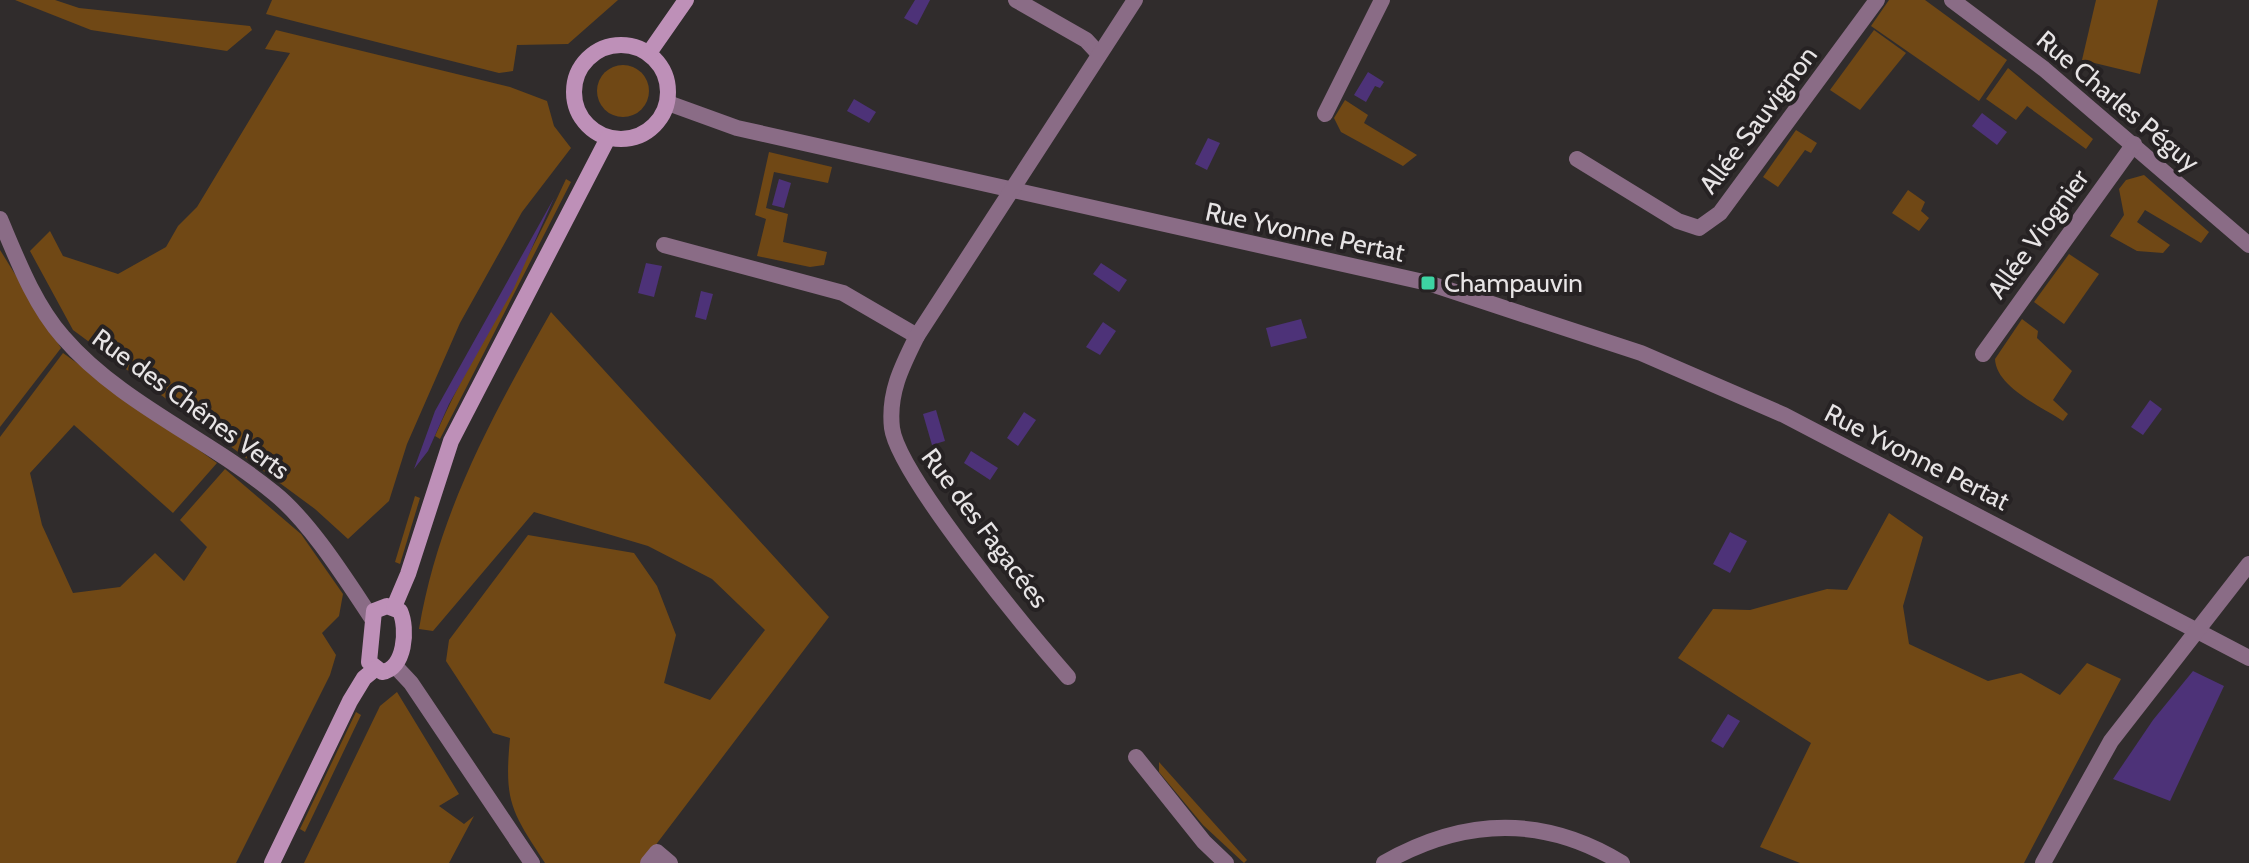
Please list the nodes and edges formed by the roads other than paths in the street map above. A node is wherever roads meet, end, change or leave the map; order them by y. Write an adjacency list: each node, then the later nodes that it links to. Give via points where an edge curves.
1 (686, 0): 7 (street)
2 (1016, 0): 8 (street, via 1086,40)
3 (1135, 0): 8 (street)
4 (1382, 0): 10 (street)
5 (1877, 0): 13 (street, Allée Sauvignon, via 1720,213 1699,228 1678,221)
6 (1952, 0): 12 (street, Rue Charles Péguy)
7 (649, 53): 9 (street, via 666,75); 11 (street, via 612,46 594,53 581,67 574,85 578,112)
8 (1099, 54): 14 (street)
9 (668, 103): 11 (street, via 662,117 638,137); 14 (street, Rue Yvonne Pertat, via 737,128)
10 (1325, 114)
11 (608, 138): 21 (street, via 451,441)
12 (2134, 144): 17 (street, Rue Charles Péguy); 19 (street, Allée Viognier)
13 (1577, 159)
14 (1013, 191): 18 (street, Rue des Fagacées); 23 (street, Rue Yvonne Pertat, via 1428,283 1641,353 1784,415)
15 (0, 219): 22 (street, Rue des Chênes Verts, via 34,293 62,337 107,377 277,495)
16 (664, 245): 18 (street, via 843,293)
17 (2249, 245)
18 (917, 336): 27 (street, Rue des Fagacées, via 894,381 892,427 897,448 918,484)
19 (1983, 354)
20 (2249, 564): 23 (street)
21 (394, 607): 22 (street, via 380,607); 25 (street, via 403,619)
22 (371, 617): 26 (street, via 369,657)
23 (2199, 631): 24 (street, Rue Yvonne Pertat); 36 (street, via 2111,741)
24 (2249, 658)
25 (396, 667): 26 (street); 30 (street)
26 (375, 669): 29 (street, via 350,701)
27 (1068, 677)
28 (1136, 757): 33 (street)
29 (272, 863)
30 (532, 863)
31 (648, 863): 32 (street, via 657,852)
32 (670, 863)
33 (1226, 863)
34 (1384, 863): 35 (street, via 1431,839 1481,827 1564,838)
35 (1622, 863)
36 (2043, 863)

